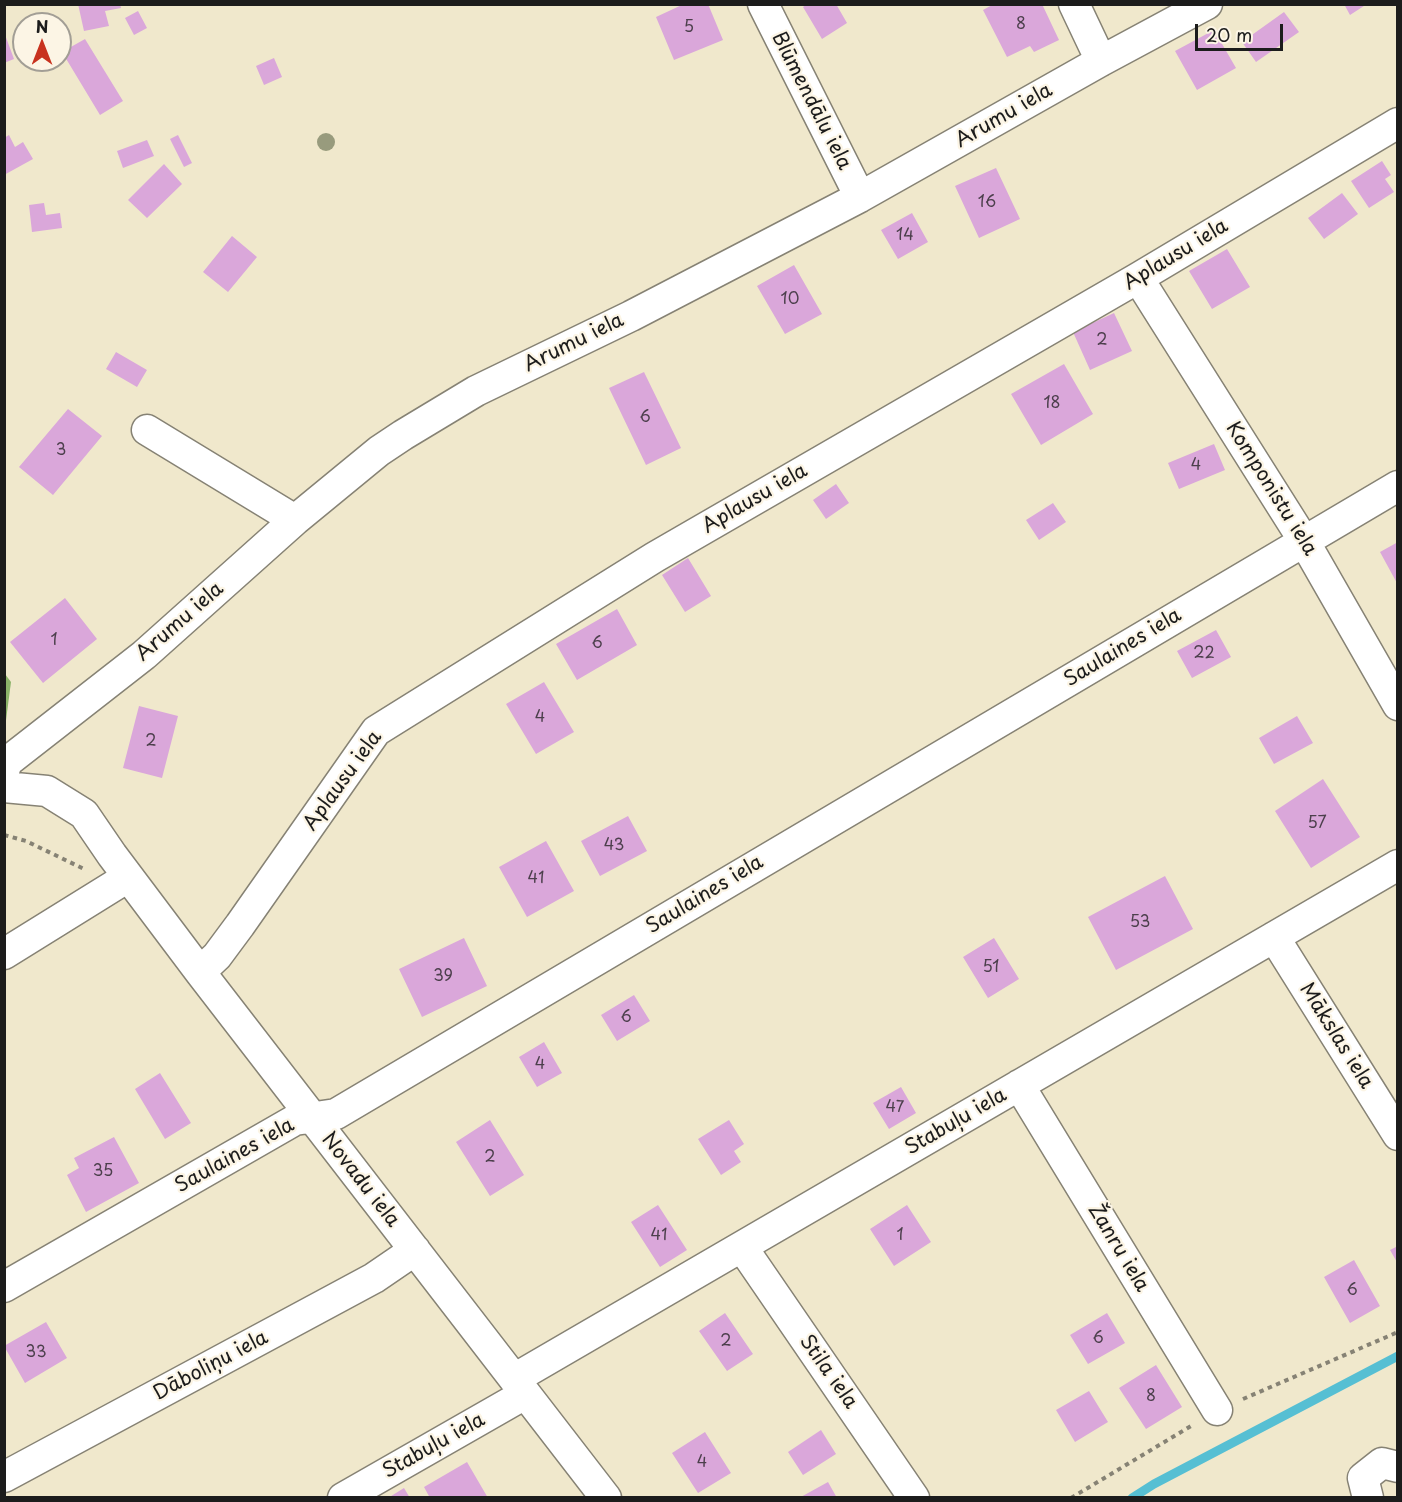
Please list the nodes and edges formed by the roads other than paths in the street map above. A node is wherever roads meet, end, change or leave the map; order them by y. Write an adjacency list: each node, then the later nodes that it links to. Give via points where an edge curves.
1 (763, 4): 6 (street, Blūmendālu iela)
2 (1074, 4): 4 (street)
3 (1207, 4): 4 (street, Arumu iela)
4 (1101, 61): 6 (street, Arumu iela)
5 (1398, 123): 7 (street, Aplausu iela)
6 (860, 197): 10 (street, Arumu iela, via 476,391 379,452)
7 (1138, 278): 11 (street, Komponistu iela); 19 (street, Aplausu iela, via 655,557 376,731 240,925)
8 (147, 430): 10 (street)
9 (1398, 486): 11 (street, Saulaines iela)
10 (295, 520): 13 (street, Arumu iela, via 144,655 7,762)
11 (1304, 541): 12 (street, Komponistu iela); 21 (street, Saulaines iela, via 336,1114)
12 (1398, 705)
13 (4, 771)
14 (4, 787): 16 (street, Novadu iela, via 47,791 84,814)
15 (1398, 865): 17 (street, Stabuļu iela)
16 (129, 877): 18 (street); 19 (street, Novadu iela)
17 (1274, 937): 20 (street, Stabuļu iela); 22 (street, Mākslas iela)
18 (4, 954)
19 (200, 972): 21 (street, Novadu iela)
20 (1019, 1085): 23 (street, Stabuļu iela); 27 (street, Žanru iela)
21 (312, 1118): 24 (street, Novadu iela); 25 (street, Saulaines iela, via 295,1120)
22 (1398, 1135)
23 (742, 1247): 26 (street, Stabuļu iela); 32 (street, Stila iela)
24 (415, 1250): 26 (street, Novadu iela); 29 (street, Dāboliņu iela, via 374,1278)
25 (4, 1287)
26 (520, 1387): 30 (street, Stabuļu iela); 31 (street, Novadu iela)
27 (1217, 1410)
28 (1398, 1467): 33 (street, via 1382,1463 1363,1478)
29 (4, 1477)
30 (343, 1497)
31 (606, 1497)
32 (914, 1497)
33 (1368, 1497)

